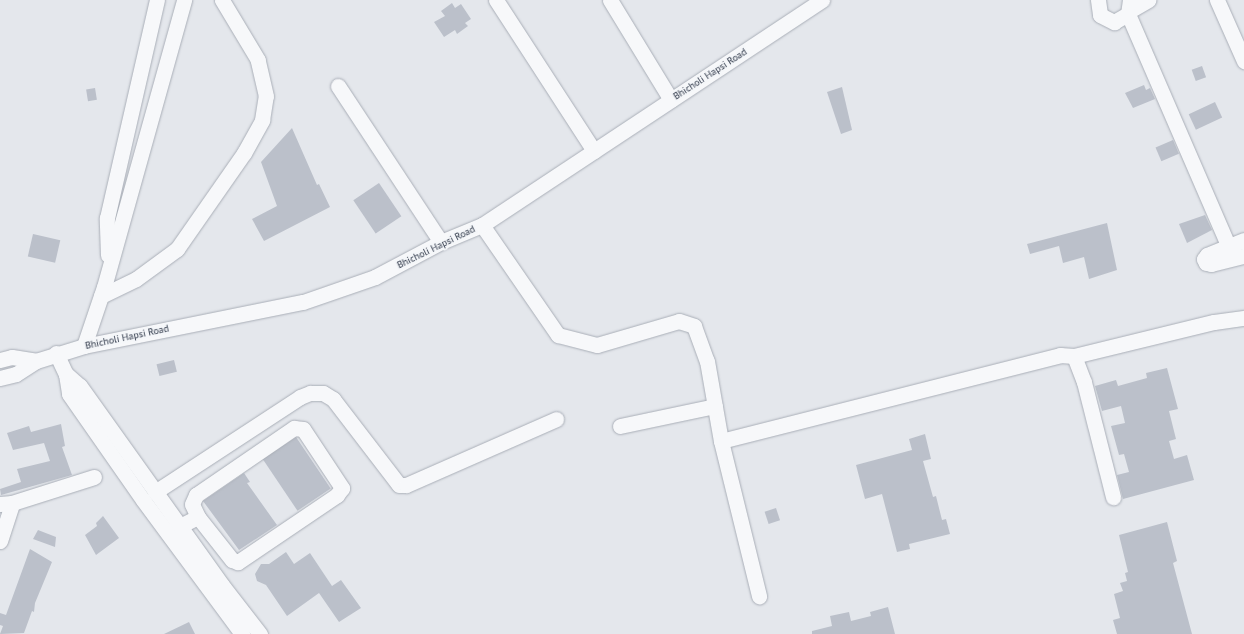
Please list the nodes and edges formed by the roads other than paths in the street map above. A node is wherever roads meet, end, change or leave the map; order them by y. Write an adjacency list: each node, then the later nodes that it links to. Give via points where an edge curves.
1 (157, 0): 20 (street, via 107,218)
2 (184, 0): 20 (street)
3 (222, 0): 21 (street, via 258,60 266,96 262,120 244,153 177,249 136,278)
4 (496, 0): 14 (street)
5 (610, 0): 13 (street)
6 (822, 0): 13 (street, Bhicholi Hapsi Road)
7 (1098, 0): 10 (street, via 1100,15 1109,21 1120,21)
8 (1148, 0): 10 (street)
9 (1217, 0): 11 (street)
10 (1130, 8): 18 (street)
11 (1244, 61)
12 (338, 86): 17 (street)
13 (671, 100): 14 (street, Bhicholi Hapsi Road)
14 (594, 151): 15 (street, Bhicholi Hapsi Road)
15 (482, 225): 17 (street, Bhicholi Hapsi Road); 30 (street, via 558,336 596,346 679,321 694,326 707,361)
16 (1244, 240): 18 (street)
17 (441, 242): 23 (street, Bhicholi Hapsi Road, via 375,277 303,302)
18 (1229, 247): 19 (street, via 1204,257 1206,263)
19 (1244, 256)
20 (108, 272): 21 (street)
21 (102, 296): 23 (street)
22 (1244, 318): 25 (street, via 1214,322)
23 (84, 346): 24 (street, Bhicholi Hapsi Road)
24 (56, 354): 27 (street, Bhicholi Hapsi Road); 28 (street)
25 (1074, 356): 33 (street, via 1060,355); 36 (street, via 1084,382)
26 (0, 360): 27 (street, via 12,357)
27 (36, 360): 29 (street, Bhicholi Hapsi Road, via 16,374)
28 (66, 374): 35 (street, via 80,386); 42 (street, via 69,394 94,432)
29 (0, 378)
30 (715, 406): 32 (street); 33 (street)
31 (556, 419): 35 (street, via 406,485 399,485 333,399 323,393 310,393 300,397)
32 (620, 426)
33 (721, 441): 41 (street)
34 (94, 476): 37 (street)
35 (155, 492): 39 (street)
36 (1113, 497)
37 (6, 503): 40 (street)
38 (198, 517): 38 (street, via 192,504 196,495 294,428 303,429 342,488 337,495 238,562 232,560); 39 (street)
39 (180, 526): 43 (street)
40 (0, 541)
41 (759, 596)
42 (242, 634)
43 (260, 634)

